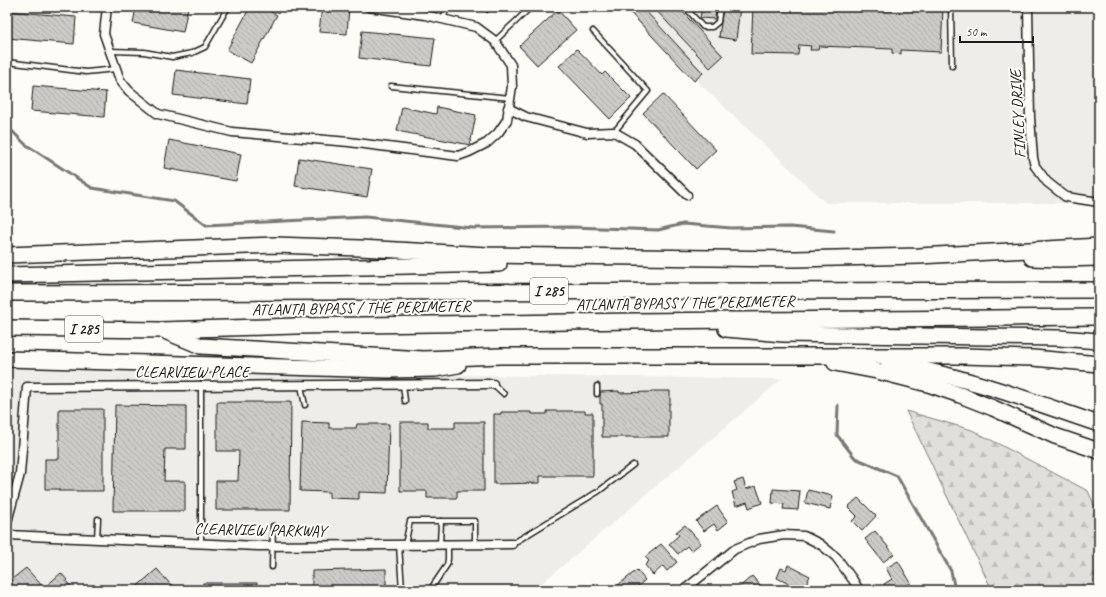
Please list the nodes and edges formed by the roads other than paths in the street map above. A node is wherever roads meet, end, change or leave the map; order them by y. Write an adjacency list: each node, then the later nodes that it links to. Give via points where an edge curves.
1 (107, 7): 13 (street, via 104,34)
2 (228, 7): 13 (lane, via 205,47 192,53 172,56)
3 (369, 7): 10 (street)
4 (446, 7): 10 (lane)
5 (531, 7): 12 (lane)
6 (685, 7): 7 (lane, via 703,27 712,27 718,22)
7 (720, 7)
8 (951, 7): 15 (lane)
9 (1028, 7): 22 (street, FINLEY DRIVE, via 1030,118 1035,166 1047,182 1066,197)
10 (444, 19): 12 (street, via 476,27)
11 (593, 31): 20 (lane, via 648,91)
12 (495, 41): 18 (street, via 511,65)
13 (109, 51): 16 (street)
14 (7, 62): 16 (lane, via 86,72)
15 (952, 66)
16 (116, 69): 19 (street, via 120,80 129,91 158,114 232,132 349,142 458,156 487,143 498,134 507,120)
17 (391, 86): 18 (lane)
18 (510, 98): 19 (street)
19 (508, 108): 20 (street, via 526,117 587,133)
20 (614, 132): 21 (street, via 635,144)
21 (687, 195)
22 (1099, 202)
23 (1099, 246): 25 (highway)
24 (7, 255): 26 (highway, via 275,245 488,255)
25 (919, 256): 26 (highway); 27 (highway)
26 (672, 257): 28 (highway, via 565,263)
27 (1099, 258)
28 (7, 275)
29 (1096, 290): 30 (highway, ATLANTA BYPASS / THE PERIMETER / I 285)
30 (7, 293)
31 (1099, 317): 32 (highway, ATLANTA BYPASS / THE PERIMETER / I 285)
32 (635, 321): 34 (highway, ATLANTA BYPASS / THE PERIMETER / I 285); 35 (highway, via 783,334)
33 (7, 328): 34 (highway, ATLANTA BYPASS / THE PERIMETER / I 285)
34 (160, 330): 36 (highway, via 201,346 423,359)
35 (1099, 341)
36 (500, 356): 37 (highway); 39 (highway, via 435,369 389,370)
37 (777, 356): 38 (highway); 51 (highway, via 847,365 928,384 993,408 1055,436)
38 (830, 356): 40 (highway, via 1033,358); 50 (highway, via 942,373)
39 (7, 359)
40 (1099, 364)
41 (493, 384): 42 (street, CLEARVIEW PLACE); 46 (lane)
42 (403, 385): 44 (street, CLEARVIEW PLACE); 48 (lane)
43 (201, 386): 44 (street, CLEARVIEW PLACE); 53 (street, CLEARVIEW PLACE, via 27,387 20,474); 60 (lane)
44 (301, 386): 49 (lane)
45 (597, 386): 47 (lane)
46 (504, 394)
47 (597, 394)
48 (405, 401)
49 (305, 405)
50 (1099, 424)
51 (1099, 451)
52 (633, 465): 62 (lane, via 599,491)
53 (11, 492): 56 (street, CLEARVIEW PLACE)
54 (98, 520): 59 (lane)
55 (441, 521): 61 (lane, via 475,521); 63 (lane, via 410,521); 64 (lane)
56 (7, 522)
57 (273, 526): 65 (lane)
58 (7, 535): 59 (street, CLEARVIEW PARKWAY)
59 (97, 539): 60 (street, CLEARVIEW PARKWAY)
60 (201, 544): 65 (street, CLEARVIEW PARKWAY)
61 (475, 544): 62 (street, CLEARVIEW PARKWAY); 64 (street, CLEARVIEW PARKWAY)
62 (512, 544)
63 (402, 545): 64 (street, CLEARVIEW PARKWAY); 65 (street, CLEARVIEW PARKWAY); 67 (lane)
64 (444, 545): 68 (lane, via 447,565)
65 (272, 546): 66 (lane)
66 (272, 567)
67 (402, 590)
68 (430, 590)
69 (684, 590): 70 (street, via 735,549 759,539 784,535 804,536 820,544 836,557)
70 (859, 590)

